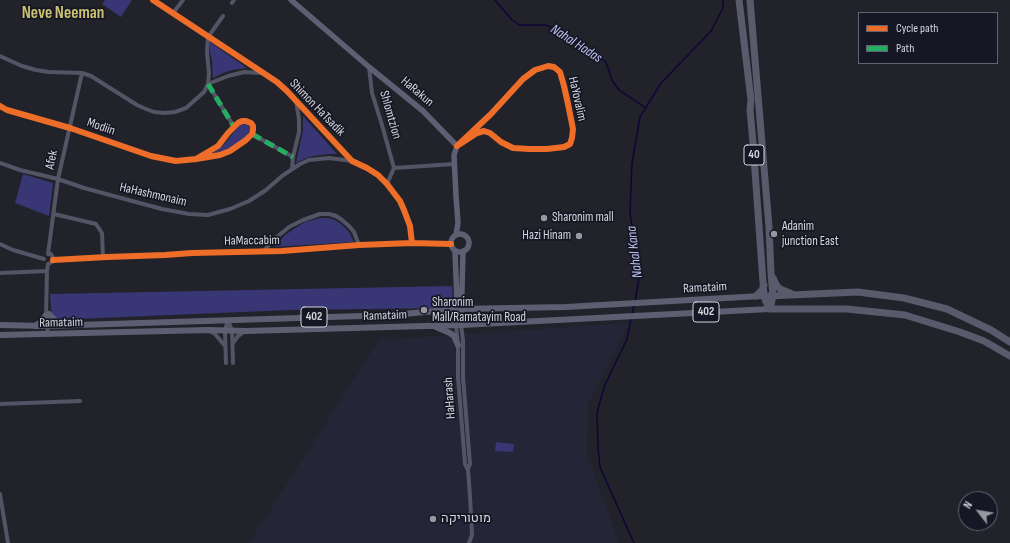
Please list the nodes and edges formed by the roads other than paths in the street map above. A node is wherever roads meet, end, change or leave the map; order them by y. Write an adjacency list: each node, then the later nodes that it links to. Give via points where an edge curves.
1 (153, 0): 6 (street, Shimon HaTsadik)
2 (183, 0): 6 (street)
3 (291, 0): 10 (street, HaRakun)
4 (739, 0): 46 (highway, 40, via 751,100)
5 (750, 0): 44 (highway, 40)
6 (174, 13): 8 (street, Shimon HaTsadik)
7 (223, 16): 8 (street)
8 (208, 37): 12 (street, Shimon HaTsadik); 13 (street)
9 (0, 56): 11 (street, via 36,70)
10 (369, 67): 19 (street, HaRakun, via 423,111); 25 (street, Shlomtzion, via 372,93)
11 (82, 73): 13 (street, via 92,76 137,105 154,112 165,113 186,108 204,92); 17 (street, Afek)
12 (263, 73): 13 (street, via 244,72); 14 (street, Shimon HaTsadik, via 287,90)
13 (208, 84): 16 (street)
14 (296, 100): 20 (street, via 299,132); 22 (street, Shimon HaTsadik)
15 (0, 106): 17 (street, Modiin)
16 (234, 127): 18 (street, via 246,121 253,126); 21 (street, Modiin, via 218,146)
17 (70, 128): 21 (street, Modiin, via 150,156 176,161); 27 (street, Afek)
18 (252, 134): 20 (street); 21 (street, Modiin, via 230,151)
19 (457, 146): 19 (street, HaYovalim, via 484,131 513,148 547,149 570,144 573,129 560,72 548,66 535,70); 24 (street)
20 (293, 157): 26 (street)
21 (196, 159)
22 (352, 161): 26 (street, HaHashmonaim, via 329,158 309,160); 28 (street, Shimon HaTsadik)
23 (0, 163): 27 (street, HaHashmonaim)
24 (454, 164): 25 (street); 30 (street)
25 (394, 168): 28 (street)
26 (292, 169): 27 (street, HaHashmonaim, via 249,201 208,215 162,209)
27 (58, 179): 29 (street, Afek)
28 (388, 184): 31 (street, Shimon HaTsadik, via 404,210 410,226)
29 (54, 214): 38 (street, Afek); 39 (street, via 96,224 102,233)
30 (459, 235): 33 (street, via 453,238); 36 (street, via 467,238 469,243)
31 (412, 243): 33 (street, HaMaccabim); 34 (street, HaMaccabim)
32 (0, 244): 40 (street)
33 (451, 244): 35 (street)
34 (359, 245): 37 (street, HaMaccabim); 37 (street, HaMaccabim, via 354,232 342,220 329,214 320,214 289,227)
35 (456, 251): 36 (street); 51 (street)
36 (463, 251): 51 (street)
37 (263, 252): 39 (street, HaMaccabim)
38 (48, 254): 40 (street); 41 (street, via 52,255)
39 (103, 257): 41 (street, HaMaccabim)
40 (44, 259): 42 (street)
41 (53, 260): 42 (street)
42 (48, 264): 43 (street)
43 (46, 271): 45 (street); 56 (street)
44 (771, 272): 47 (highway, via 780,289); 50 (highway, 40)
45 (0, 273)
46 (764, 285): 48 (highway); 49 (highway, 40)
47 (796, 294): 50 (highway); 70 (highway, via 858,292 904,298 947,309)
48 (756, 296): 49 (main road, Ramataim / 402); 53 (main road, Ramataim / 402)
49 (764, 296): 50 (highway); 54 (highway, 40)
50 (773, 296): 54 (highway, 40)
51 (459, 301): 52 (street); 53 (main road); 55 (main road)
52 (459, 309): 53 (main road, Ramataim / 402); 55 (main road, Ramataim / 402); 61 (street)
53 (472, 309)
54 (770, 309): 61 (main road, Ramataim / 402); 74 (highway, via 847,309 905,314 984,340)
55 (449, 310): 57 (main road, Ramataim / 402, via 393,315)
56 (48, 314): 59 (main road); 62 (main road); 63 (street)
57 (228, 320): 59 (main road, Ramataim / 402); 65 (street); 66 (street)
58 (0, 325): 62 (main road, Ramataim / 402)
59 (63, 325): 63 (main road, Ramataim / 402)
60 (431, 325): 61 (main road, Ramataim / 402); 67 (main road, Ramataim / 402); 72 (main road, via 450,333)
61 (459, 325): 72 (street, HaHarash); 79 (street, HaHarash, via 463,340 463,377 470,464)
62 (35, 326): 63 (main road, Ramataim / 402)
63 (48, 326): 69 (street)
64 (208, 330): 65 (main road, Ramataim / 402); 69 (main road, Ramataim / 402); 73 (street, via 215,334)
65 (225, 330): 66 (main road, Ramataim / 402); 73 (street)
66 (232, 331): 67 (main road, Ramataim / 402); 71 (street)
67 (246, 331): 71 (street, via 238,336)
68 (0, 335): 69 (main road, Ramataim / 402)
69 (48, 335)
70 (1010, 342)
71 (233, 344): 75 (street)
72 (458, 345): 79 (street, HaHarash, via 465,464)
73 (225, 347): 76 (street)
74 (1010, 356)
75 (233, 362)
76 (226, 363)
77 (80, 401): 78 (street)
78 (0, 404)
79 (468, 470): 82 (street, HaHarash, via 472,532)
80 (0, 494): 81 (street)
81 (8, 543)
82 (469, 543)

